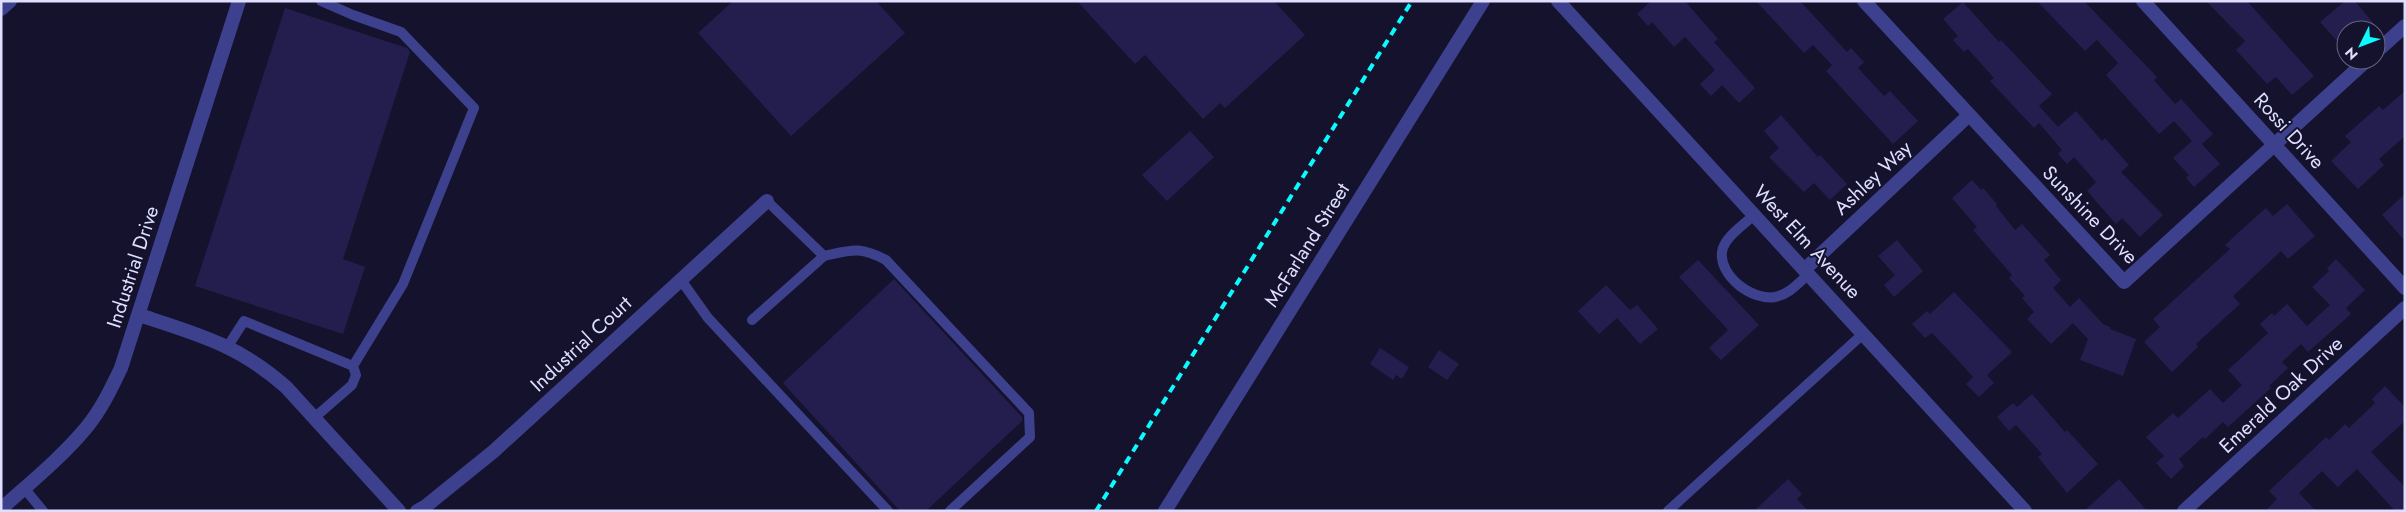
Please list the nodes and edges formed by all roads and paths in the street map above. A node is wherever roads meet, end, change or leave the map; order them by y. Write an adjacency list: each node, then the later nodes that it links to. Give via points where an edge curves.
1 (10, 1): 8 (street)
2 (239, 1): 21 (street, Industrial Drive)
3 (321, 1): 25 (lane, via 401,32 474,108 402,284)
4 (1483, 1): 34 (street, McFarland Street)
5 (1558, 1): 15 (street, West Elm Avenue)
6 (1864, 1): 12 (street, Sunshine Drive)
7 (2143, 1): 13 (street, Rossi Drive)
8 (1, 9)
9 (2405, 26): 10 (street)
10 (2386, 43)
11 (2356, 70): 13 (street, Sunshine Drive)
12 (1968, 116): 13 (street, Sunshine Drive, via 2124,282); 17 (street, Ashley Way)
13 (2274, 145): 19 (street, Rossi Drive)
14 (767, 200): 16 (lane); 18 (street, Industrial Court)
15 (1755, 214): 17 (street, West Elm Avenue); 17 (lane, via 1728,240 1722,251 1724,267 1735,280 1746,290 1762,297 1774,297 1789,292)
16 (824, 256): 22 (lane); 33 (lane, via 868,250 886,260 1029,413 1030,437)
17 (1807, 271): 23 (street, West Elm Avenue)
18 (681, 280): 31 (street, Industrial Court, via 494,451); 32 (lane, via 708,318)
19 (2405, 288)
20 (2405, 308): 37 (street, Emerald Oak Drive)
21 (139, 315): 24 (street); 27 (street, Industrial Drive, via 121,368 105,401 87,428)
22 (752, 320)
23 (1864, 333): 35 (lane); 36 (street, West Elm Avenue)
24 (228, 346): 25 (lane, via 244,321); 26 (street, via 265,369)
25 (353, 366): 26 (lane, via 356,375 352,385)
26 (314, 418): 30 (street)
27 (24, 488): 28 (street, Industrial Drive); 29 (lane)
28 (1, 509)
29 (43, 511)
30 (399, 511)
31 (417, 511)
32 (888, 511)
33 (950, 511)
34 (1165, 511)
35 (1668, 511)
36 (2025, 511)
37 (2184, 511)

